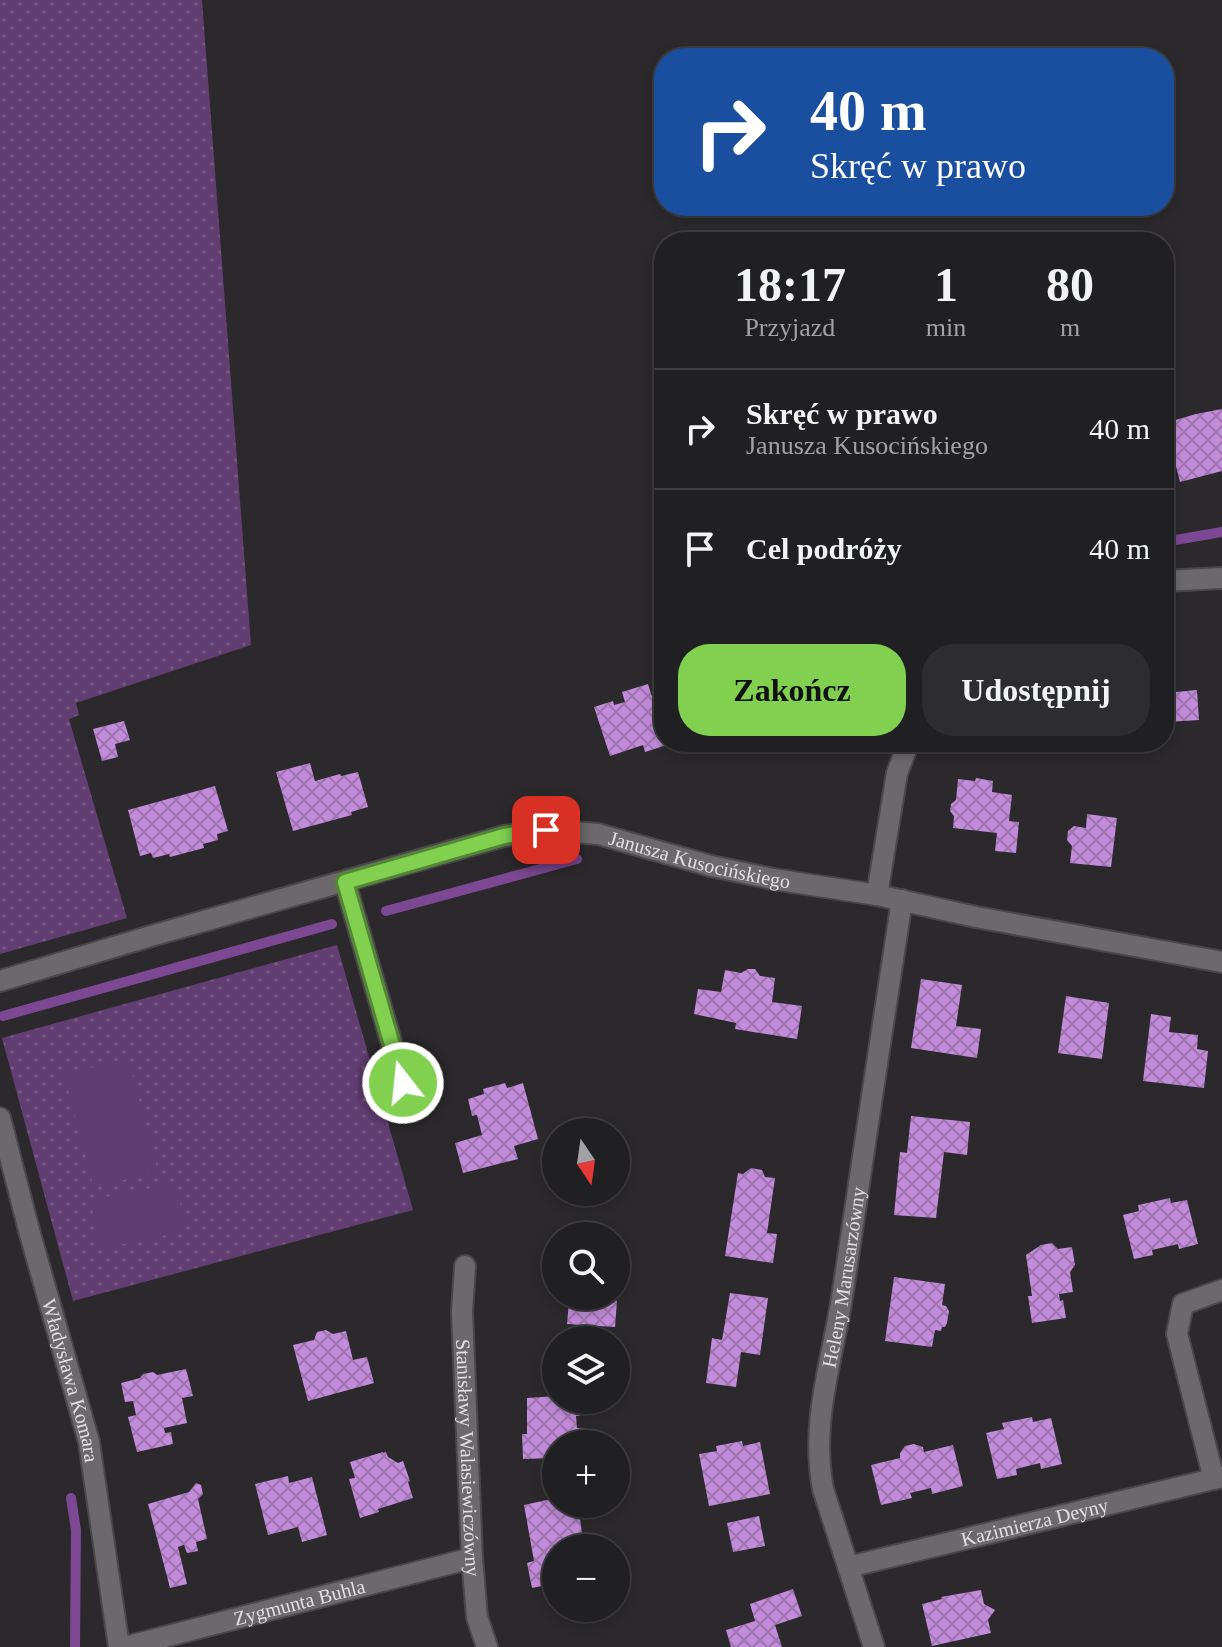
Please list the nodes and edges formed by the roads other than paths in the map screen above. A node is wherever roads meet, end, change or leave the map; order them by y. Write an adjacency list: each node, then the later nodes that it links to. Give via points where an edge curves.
1 (1222, 578): 2 (street)
2 (1174, 580)
3 (905, 752): 5 (street)
4 (345, 882): 5 (street, Janusza Kusocińskiego, via 504,836 546,830 598,834 711,866); 8 (street, Janusza Kusocińskiego); 9 (street)
5 (877, 895): 6 (street, Janusza Kusocińskiego)
6 (902, 900): 7 (street, Janusza Kusocińskiego); 15 (street, Heleny Marusarzówny, via 821,1404 818,1464)
7 (1222, 962)
8 (0, 981)
9 (403, 1083)
10 (0, 1118): 16 (street, Władysława Komara, via 89,1442)
11 (465, 1266): 14 (street, Stanisławy Walasiewiczówny, via 462,1312)
12 (1222, 1290): 13 (street, via 1183,1304 1177,1334)
13 (1218, 1478): 15 (street, Kazimierza Deyny)
14 (472, 1558): 16 (street, Zygmunta Buhla); 17 (street, Stanisławy Walasiewiczówny, via 477,1617)
15 (848, 1567): 18 (street, Heleny Marusarzówny)
16 (122, 1647)
17 (487, 1647)
18 (874, 1647)

